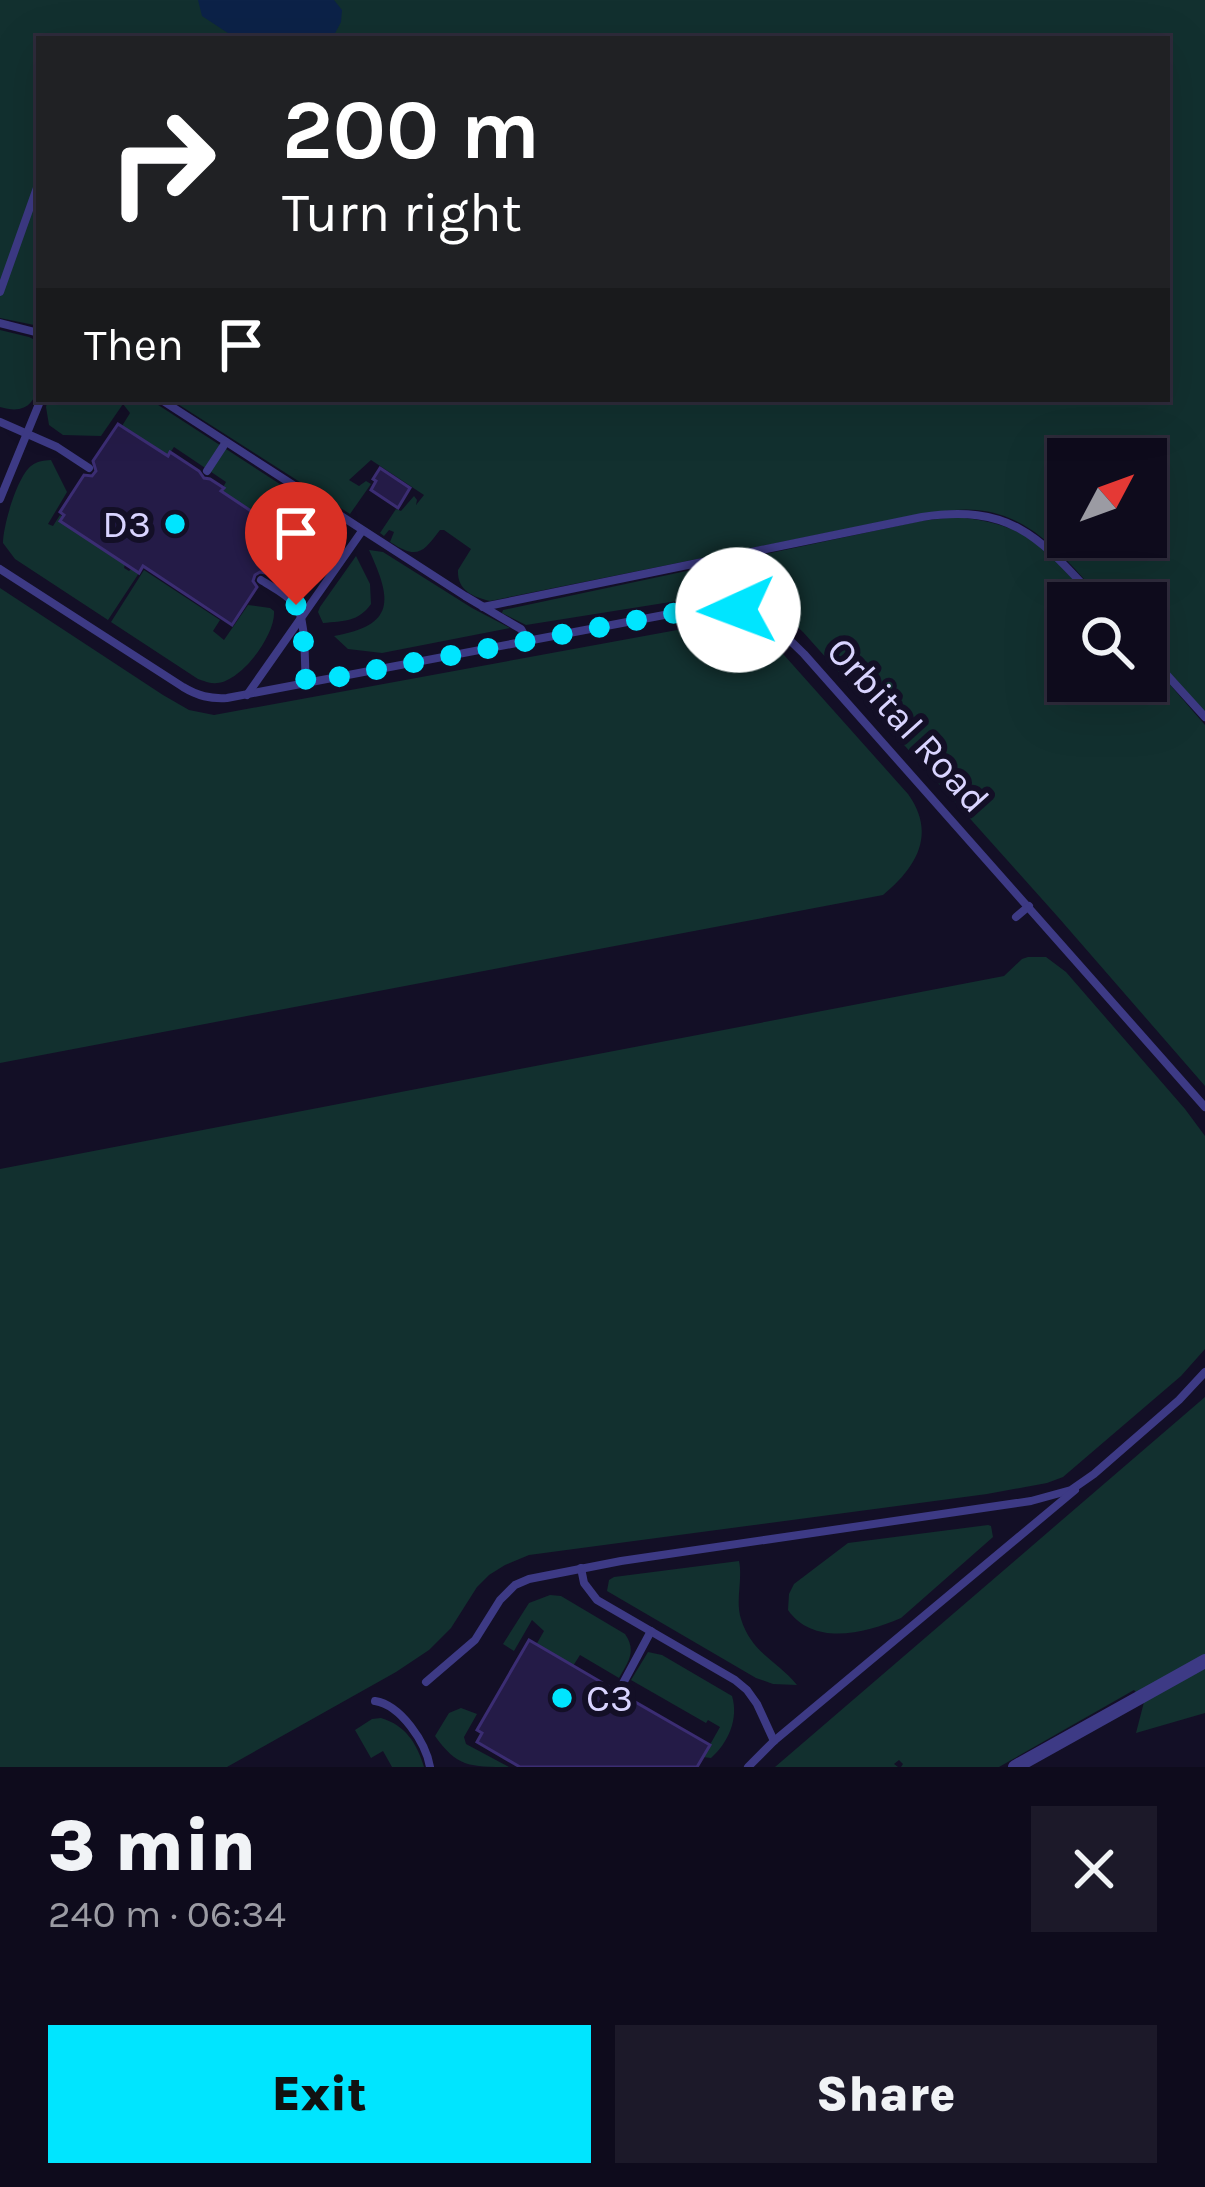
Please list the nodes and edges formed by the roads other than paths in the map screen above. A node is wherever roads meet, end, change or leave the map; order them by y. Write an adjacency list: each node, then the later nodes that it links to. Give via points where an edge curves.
1 (36, 190): 2 (lane)
2 (0, 292)
3 (0, 323): 4 (lane)
4 (36, 332)
5 (40, 402): 8 (lane)
6 (165, 402): 9 (lane)
7 (0, 422): 8 (lane)
8 (27, 434): 10 (lane); 12 (lane)
9 (226, 442): 11 (lane); 13 (lane)
10 (89, 467)
11 (207, 471)
12 (0, 499)
13 (362, 531): 17 (lane); 18 (lane)
14 (0, 568): 22 (lane, Orbital Road, via 198,696)
15 (261, 580): 18 (lane)
16 (1080, 582): 17 (lane, via 1029,533 988,515 957,513)
17 (484, 607): 19 (lane)
18 (302, 618): 21 (lane); 22 (lane)
19 (527, 641): 21 (lane, Orbital Road); 24 (lane, Orbital Road, via 703,609 752,614 804,654)
20 (1167, 675): 23 (lane)
21 (306, 683): 22 (lane, Orbital Road)
22 (247, 695)
23 (1205, 717)
24 (1029, 906): 25 (lane); 26 (lane, Orbital Road)
25 (1016, 917)
26 (1205, 1107)
27 (1205, 1372): 28 (lane)
28 (1094, 1474): 29 (lane, via 1030,1501); 35 (lane)
29 (581, 1568): 30 (lane, via 597,1600); 32 (lane, via 514,1585 475,1640)
30 (651, 1631): 33 (lane); 35 (lane, via 748,1690)
31 (1205, 1661): 38 (street)
32 (426, 1682)
33 (621, 1688)
34 (376, 1701): 36 (lane, via 405,1720)
35 (774, 1742): 37 (lane)
36 (430, 1767)
37 (748, 1767)
38 (1015, 1767)

